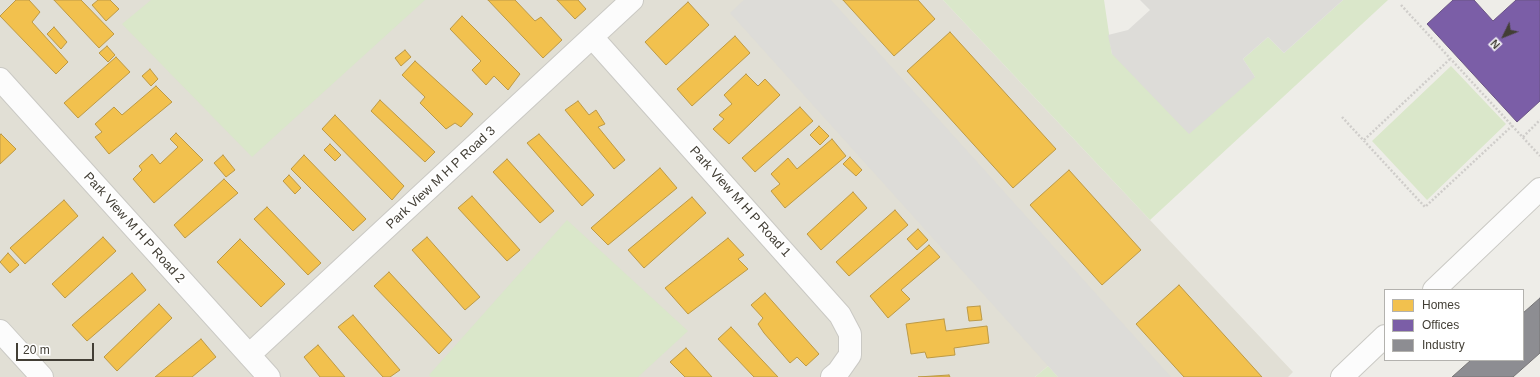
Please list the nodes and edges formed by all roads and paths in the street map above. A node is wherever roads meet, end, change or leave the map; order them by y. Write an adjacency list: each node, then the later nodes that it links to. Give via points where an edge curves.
1 (632, 0): 3 (street, Park View M H P Road 3)
2 (1401, 5): 4 (path)
3 (592, 37): 16 (street, Park View M H P Road 3); 19 (street, Park View M H P Road 1, via 840,315 850,334 850,355)
4 (1451, 58): 8 (path); 10 (path)
5 (0, 79): 16 (street, Park View M H P Road 2)
6 (1342, 117): 10 (path)
7 (1540, 120): 9 (path)
8 (1513, 125): 9 (path); 10 (path, via 1425,207)
9 (1523, 137): 11 (path)
10 (1364, 140)
11 (1540, 156)
12 (1540, 189): 13 (street)
13 (1435, 289)
14 (0, 331): 17 (street)
15 (1384, 337): 20 (street)
16 (249, 355): 18 (street, Park View M H P Road 2)
17 (42, 377)
18 (269, 377)
19 (832, 377)
20 (1342, 377)

